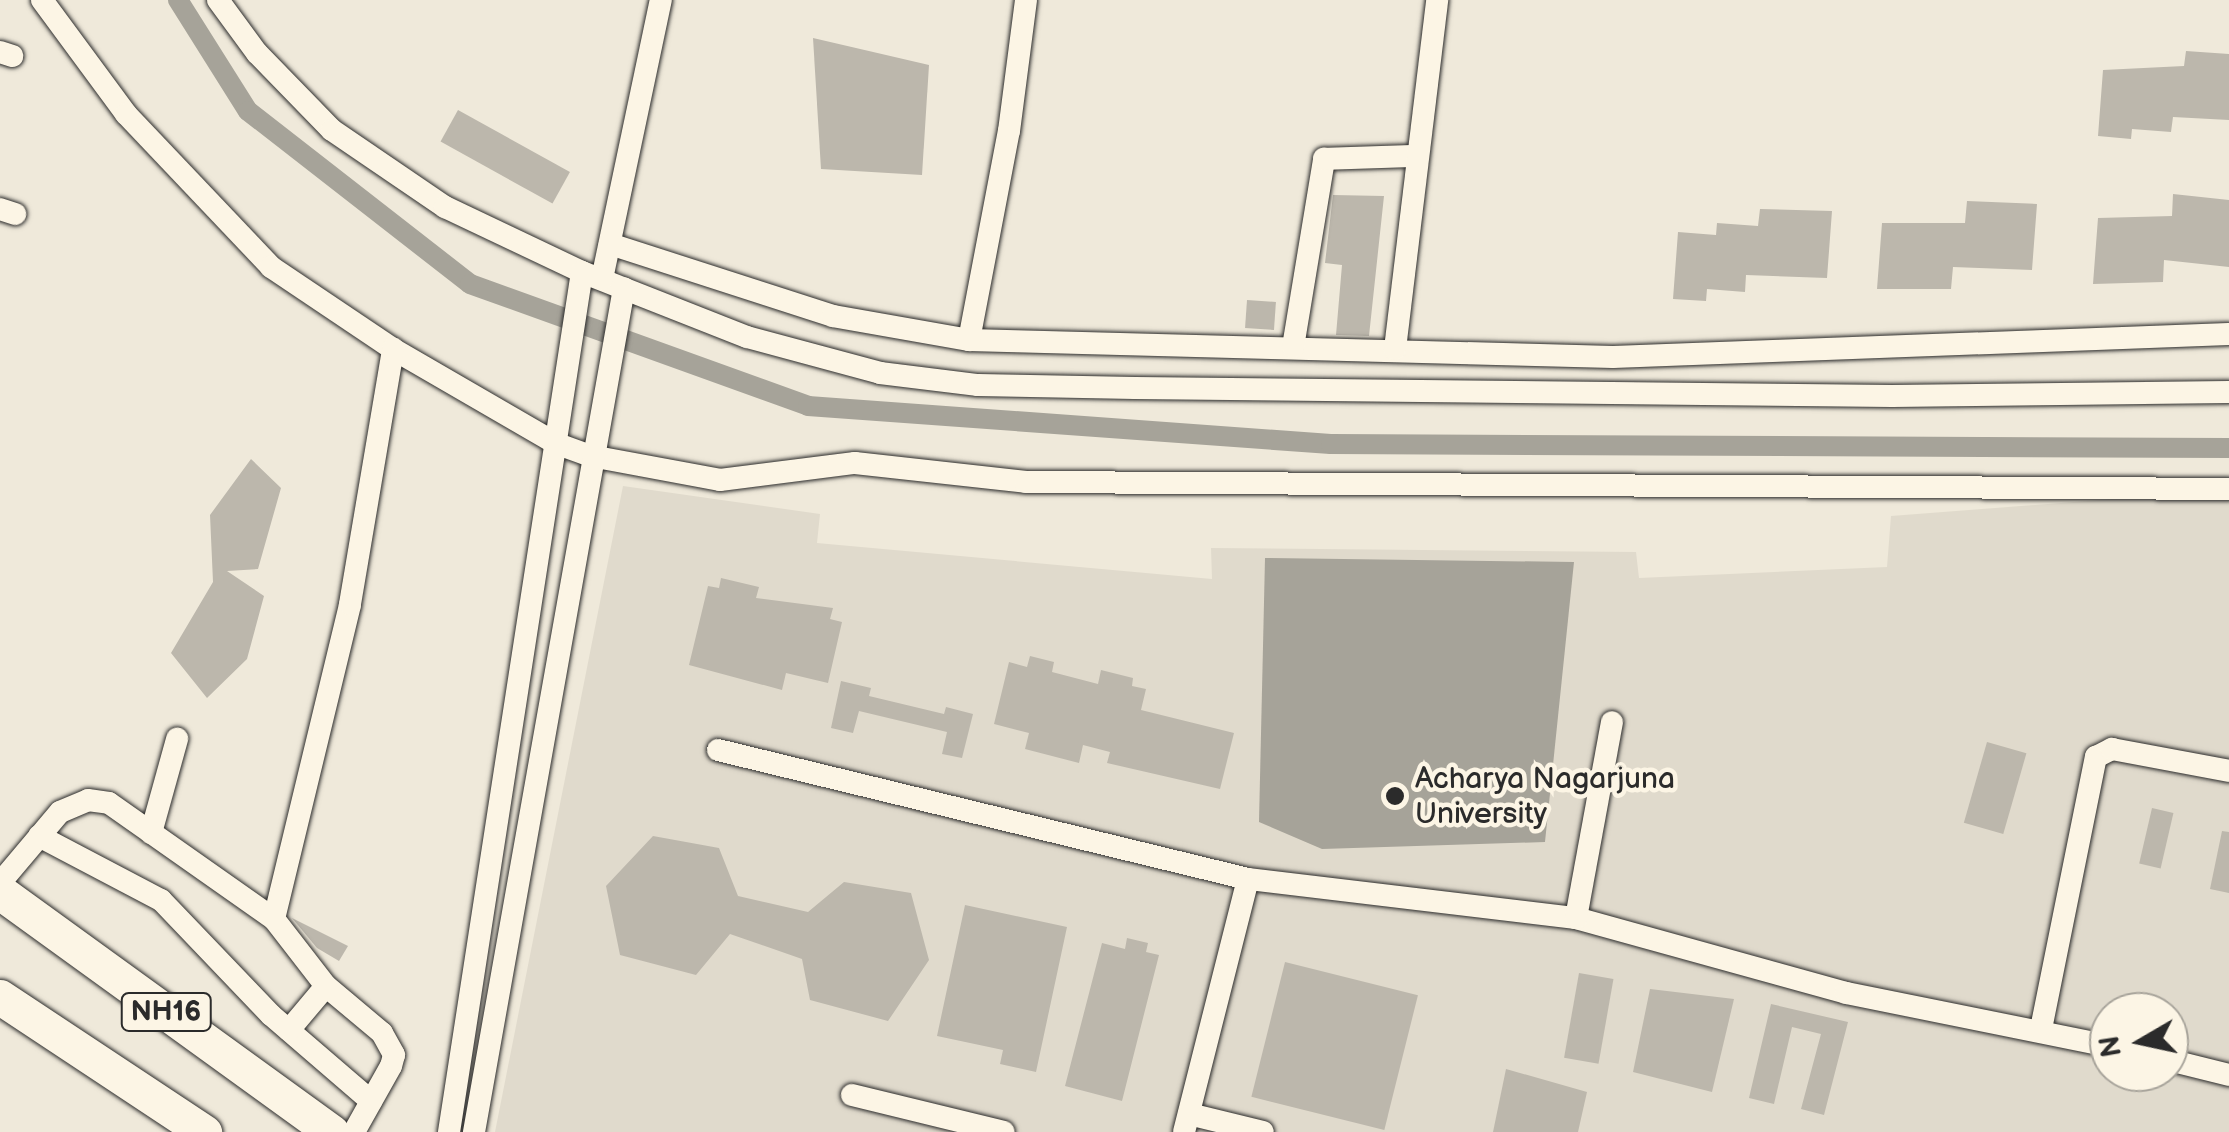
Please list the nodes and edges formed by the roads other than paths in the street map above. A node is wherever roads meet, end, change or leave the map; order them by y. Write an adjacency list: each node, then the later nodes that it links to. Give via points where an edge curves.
1 (42, 0): 12 (street, via 126,114 246,244 298,289)
2 (218, 0): 8 (street, via 257,54 332,130 445,207)
3 (661, 0): 7 (street)
4 (1026, 0): 10 (street)
5 (1437, 0): 6 (street)
6 (1416, 156): 11 (street, via 1324,159); 13 (street)
7 (610, 244): 8 (street); 10 (street, via 833,316)
8 (603, 280): 14 (street, via 766,342 880,373 978,385 1892,396); 15 (street, via 578,299); 16 (street, via 620,322)
9 (2229, 334): 13 (street, via 1613,358)
10 (969, 340): 11 (street)
11 (1293, 346): 13 (street)
12 (393, 349): 15 (street); 28 (street, via 350,604)
13 (1395, 349)
14 (2229, 392)
15 (556, 434): 16 (street); 42 (street)
16 (592, 446): 17 (street, via 720,480 855,463 1026,482); 43 (street)
17 (2229, 489)
18 (1612, 722): 27 (street)
19 (176, 739): 22 (street)
20 (718, 750): 24 (street)
21 (2229, 771): 32 (street, via 2112,749 2096,758)
22 (151, 833): 23 (street, via 109,803 88,800 60,812); 28 (street)
23 (39, 836): 25 (street); 31 (street, via 161,900)
24 (1248, 880): 27 (street); 38 (street)
25 (0, 883)
26 (0, 892): 40 (highway, NH16)
27 (1576, 918): 32 (street, via 1846,994)
28 (274, 919): 29 (street)
29 (326, 986): 31 (street); 37 (street, via 390,1044 391,1066)
30 (0, 997): 39 (highway, NH16)
31 (289, 1030): 37 (street)
32 (2041, 1030): 33 (street)
33 (2089, 1041)
34 (2189, 1065): 35 (street)
35 (2229, 1076)
36 (852, 1096): 44 (street)
37 (372, 1101): 41 (street)
38 (1186, 1123): 45 (street)
39 (204, 1132)
40 (331, 1132)
41 (354, 1132)
42 (449, 1132)
43 (474, 1132)
44 (1004, 1132)
45 (1263, 1132)

